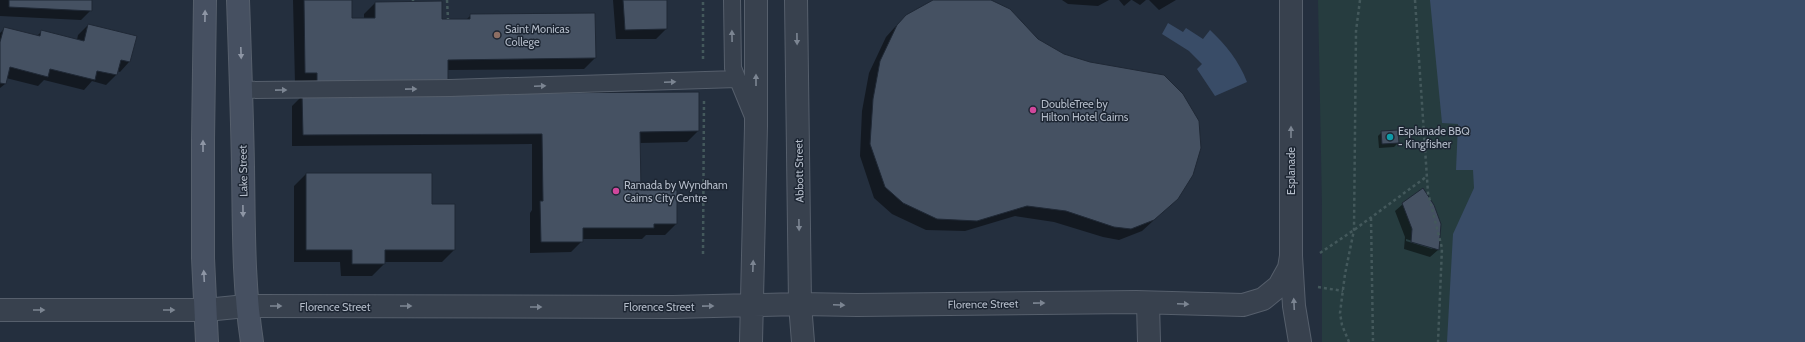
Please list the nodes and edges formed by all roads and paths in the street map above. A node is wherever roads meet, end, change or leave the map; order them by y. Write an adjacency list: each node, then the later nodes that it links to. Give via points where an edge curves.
1 (205, 0): 29 (main road, one-way to 1, via 203,148)
2 (238, 0): 14 (main road, Lake Street, one-way to 14)
3 (447, 0): 11 (path)
4 (704, 0): 13 (path)
5 (732, 0): 12 (lane, one-way to 5, via 733,68)
6 (756, 0): 15 (street, one-way to 6)
7 (796, 0): 25 (street, Abbott Street, one-way to 25)
8 (1290, 0): 21 (street, Esplanade, one-way to 8)
9 (1360, 0): 18 (path, via 1356,31)
10 (1415, 0): 16 (path)
11 (448, 19)
12 (737, 79): 13 (lane); 15 (lane)
13 (703, 81): 14 (lane, one-way to 13, via 450,88); 20 (path)
14 (242, 90): 27 (main road, Lake Street, one-way to 27)
15 (756, 126): 26 (street, one-way to 15)
16 (1427, 176): 17 (path); 38 (path, via 1428,193 1442,248)
17 (1371, 218): 18 (path); 37 (path)
18 (1354, 230): 19 (path); 23 (path)
19 (1320, 253)
20 (703, 254)
21 (1291, 256): 24 (street, Florence Street, one-way to 21, via 1234,306 1253,303 1263,299 1279,286 1290,268); 35 (street, Esplanade, one-way to 21, via 1294,306)
22 (1315, 286): 23 (path)
23 (1343, 291): 36 (path, via 1340,313)
24 (1148, 303): 25 (street, Florence Street, one-way to 24); 34 (street)
25 (800, 304): 26 (street, Florence Street); 33 (street, Abbott Street)
26 (752, 305): 27 (street, Florence Street, one-way to 26); 32 (street)
27 (246, 306): 29 (street, Florence Street); 31 (main road, Lake Street)
28 (0, 310): 29 (street, Florence Street, one-way to 29)
29 (206, 310): 30 (main road)
30 (207, 342)
31 (252, 342)
32 (751, 342)
33 (803, 342)
34 (1149, 342)
35 (1300, 342)
36 (1348, 342)
37 (1373, 342)
38 (1438, 342)

